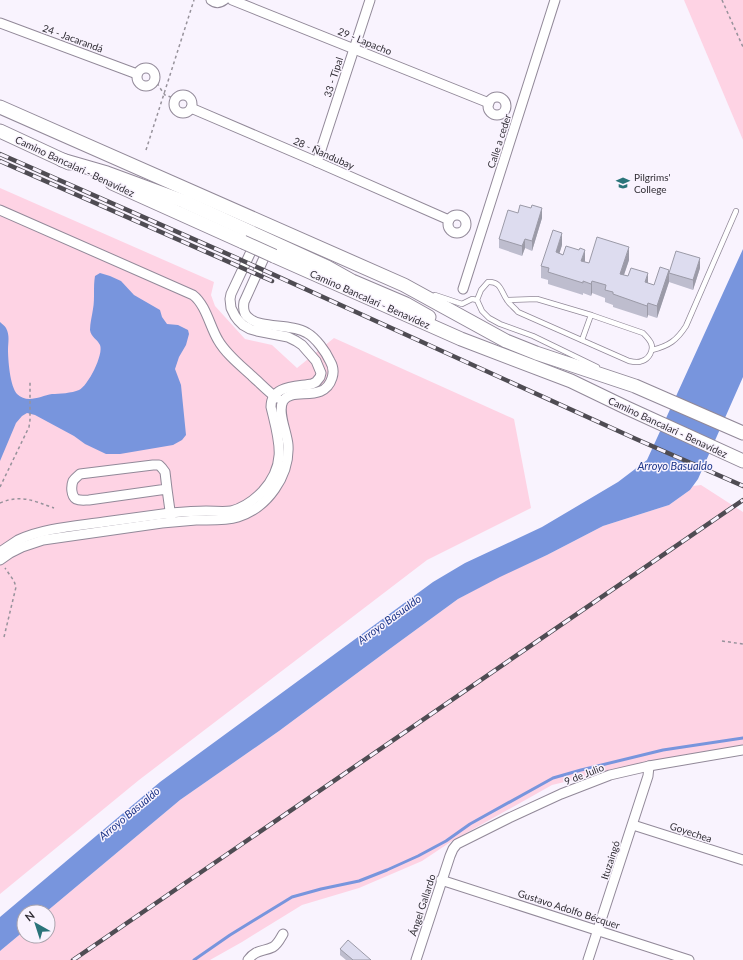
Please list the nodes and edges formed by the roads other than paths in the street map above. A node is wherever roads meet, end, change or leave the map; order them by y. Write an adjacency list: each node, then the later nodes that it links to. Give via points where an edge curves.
1 (211, 0): 2 (street, via 217,3)
2 (224, 0)
3 (232, 0): 7 (street, 29 - Lapacho)
4 (370, 0): 7 (street, 33 - Tipal)
5 (555, 0): 24 (street, Calle a ceder)
6 (0, 23): 8 (street, 24 - Jacarandá, via 137,74 148,69 153,72)
7 (354, 48): 9 (street, 29 - Lapacho); 15 (street, 33 - Tipal)
8 (154, 78)
9 (489, 103)
10 (0, 107): 12 (main road)
11 (191, 108): 11 (street, via 187,112 178,112 174,107 176,99 186,96 191,102); 15 (street, 28 - Ñandubay)
12 (27, 119): 16 (main road, via 49,134 160,188); 23 (main road)
13 (0, 131): 14 (main road, Camino Bancalari - Benavídez)
14 (62, 160): 16 (main road, via 107,173); 32 (main road, Camino Bancalari - Benavídez, bridge)
15 (317, 162): 19 (street, 28 - Ñandubay)
16 (183, 202): 20 (main road)
17 (0, 210): 35 (street, via 193,295 200,302 222,346)
18 (736, 211): 33 (lane, via 686,326 674,341)
19 (449, 220)
20 (258, 236): 21 (main road); 31 (street, via 231,294 231,308 238,320 250,329 288,337)
21 (271, 242): 22 (main road); 29 (street, via 244,302 245,313 252,321 298,329 308,333)
22 (327, 267): 30 (main road, via 380,285 482,336); 32 (main road, via 352,281 406,304)
23 (404, 285): 25 (lane, via 462,304 472,299); 30 (main road)
24 (463, 289)
25 (477, 300): 26 (lane, via 481,290 492,281 500,286); 34 (lane, via 485,315 500,324 533,336)
26 (507, 300): 27 (lane, via 537,299); 28 (lane, via 518,312)
27 (590, 315): 28 (lane); 33 (lane, via 643,333 652,344)
28 (582, 340): 33 (lane, via 635,362 649,357)
29 (316, 341): 31 (street); 36 (street, via 331,361 331,382 321,391 292,395)
30 (506, 341): 34 (main road)
31 (306, 349): 35 (street, via 319,367 320,378 312,384 285,388)
32 (489, 350): 38 (main road, Camino Bancalari - Benavídez, via 571,381)
33 (652, 350)
34 (635, 386): 37 (main road)
35 (273, 396): 36 (street); 40 (street, via 271,407 280,454 271,481 242,507 223,512 206,511)
36 (282, 402): 40 (street, via 281,411 288,444 287,460 281,478 269,496 250,512 238,517 181,521)
37 (741, 432)
38 (743, 461)
39 (167, 489): 39 (street, via 165,472 159,465 80,474 72,483 74,497 79,500); 40 (street)
40 (171, 518): 41 (street, via 54,529 30,535); 42 (street, via 43,540 10,553)
41 (0, 552)
42 (2, 564)
43 (743, 750): 44 (street, 9 de Julio)
44 (648, 766): 45 (street, Ituzaingó, via 648,776); 46 (street, 9 de Julio, via 610,775 561,794 457,844)
45 (633, 825): 47 (street, Goyechea); 49 (street, Ituzaingó)
46 (450, 856): 48 (street, Ángel Gallardo)
47 (743, 860)
48 (442, 880): 49 (street, Gustavo Adolfo Bécquer); 52 (street, Ángel Gallardo)
49 (598, 930): 53 (street, Ituzaingó); 54 (street, Gustavo Adolfo Bécquer)
50 (283, 934): 51 (street, via 276,945 256,952)
51 (248, 960)
52 (416, 960)
53 (588, 960)
54 (689, 960)

